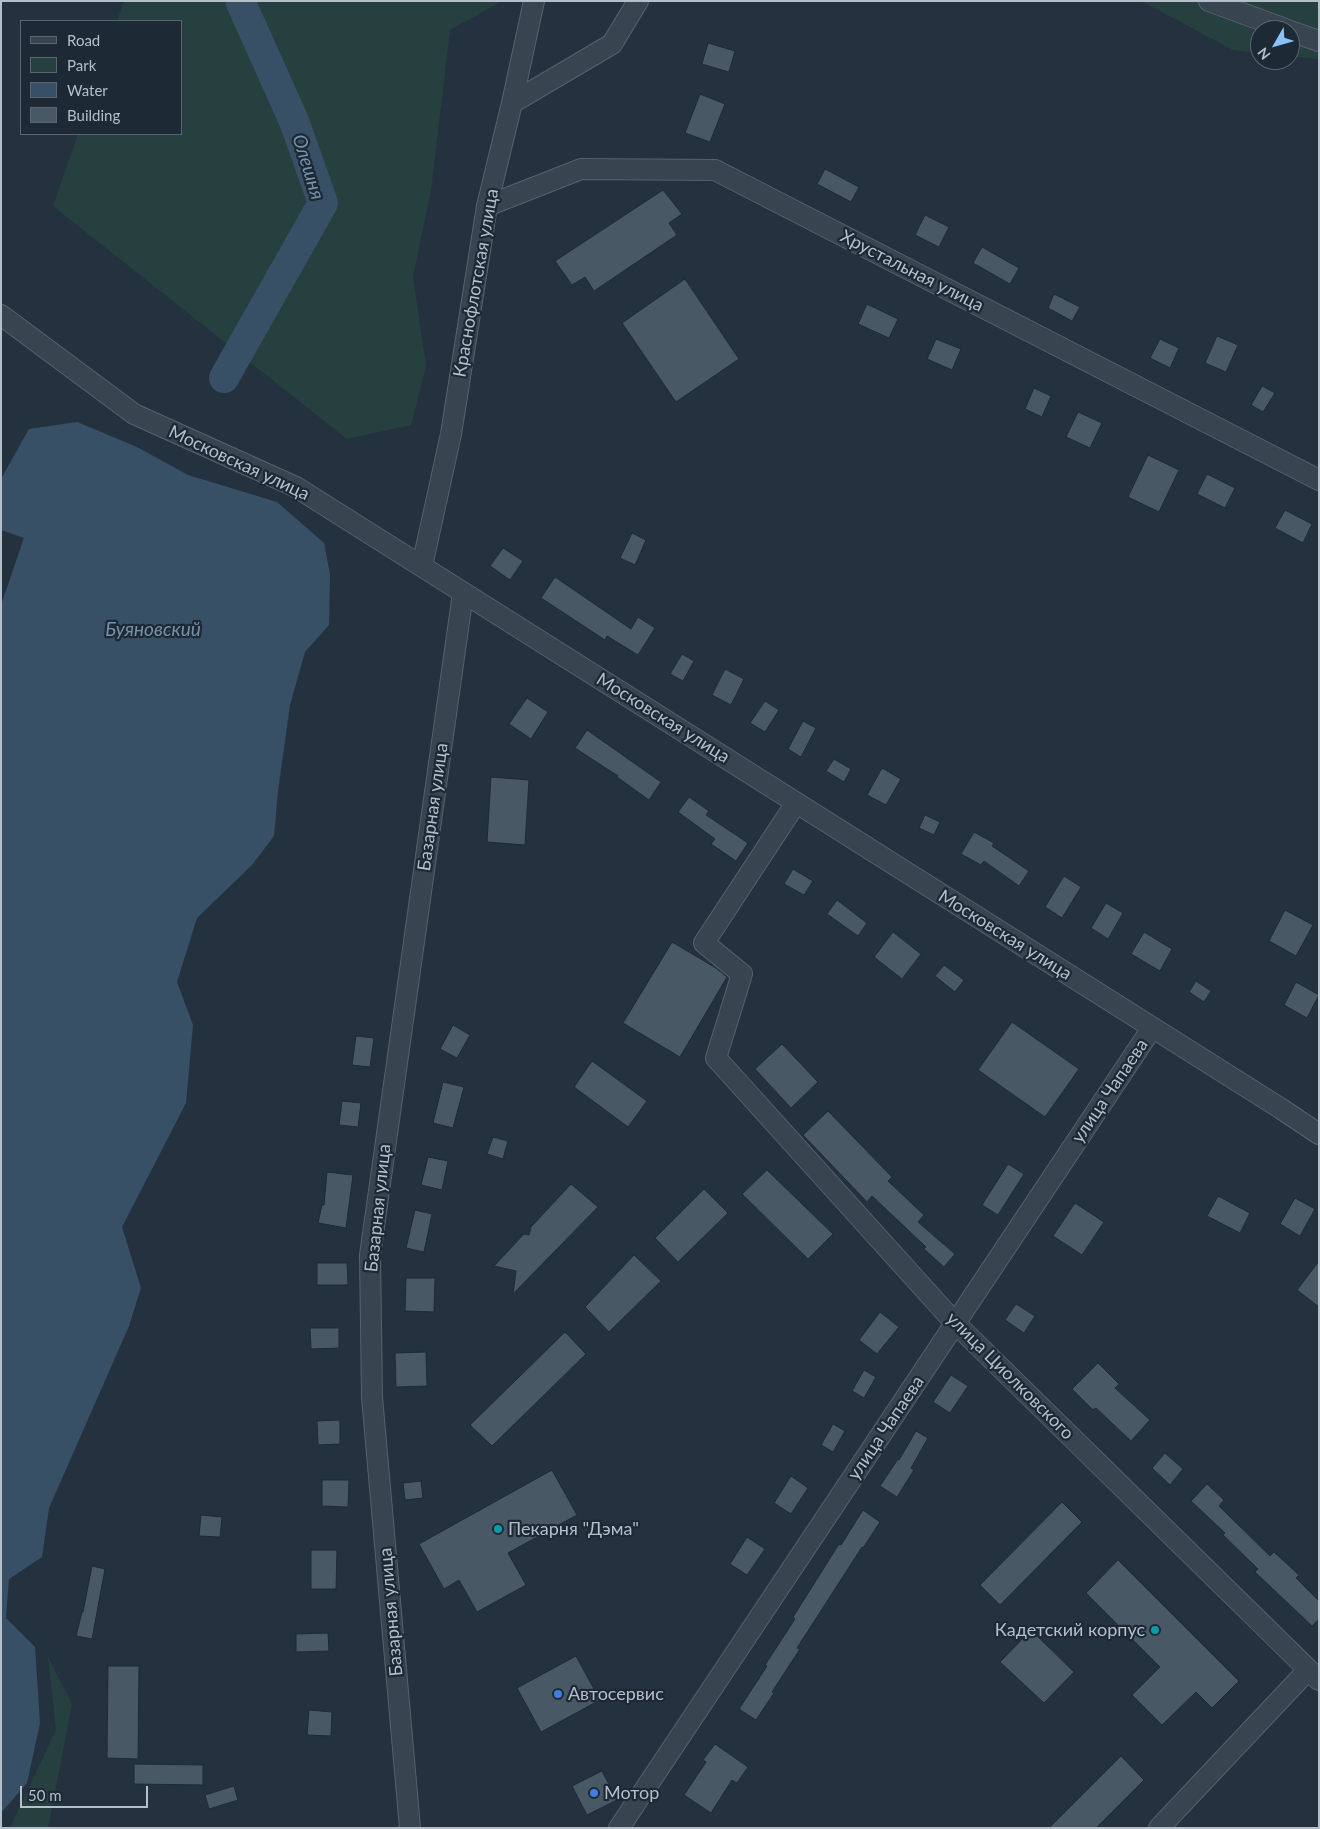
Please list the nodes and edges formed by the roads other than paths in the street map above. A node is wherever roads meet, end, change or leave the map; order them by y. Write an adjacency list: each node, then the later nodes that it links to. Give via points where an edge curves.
1 (534, 1): 7 (street, Краснофлотская улица)
2 (638, 1): 7 (street, via 612,44)
3 (1209, 1): 4 (street)
4 (1261, 20)
5 (1300, 34): 6 (street)
6 (1319, 41)
7 (512, 103): 8 (street, Краснофлотская улица)
8 (487, 206): 10 (street, Хрустальная улица, via 581,169 715,170); 11 (street, Краснофлотская улица, via 450,434)
9 (1, 315): 11 (street, Московская улица, via 134,414 296,487)
10 (1319, 480)
11 (422, 566): 12 (street, Московская улица)
12 (463, 593): 13 (street, Московская улица); 18 (street, Базарная улица, via 370,1255 372,1397)
13 (796, 803): 14 (street, Московская улица); 16 (street, улица Циолковского, via 704,943 742,974 716,1058)
14 (1152, 1028): 15 (street, Московская улица); 16 (street, улица Чапаева)
15 (1319, 1134)
16 (955, 1323): 17 (street, улица Циолковского); 19 (street, улица Чапаева)
17 (1314, 1675): 20 (street)
18 (410, 1828)
19 (619, 1828)
20 (1159, 1828)

